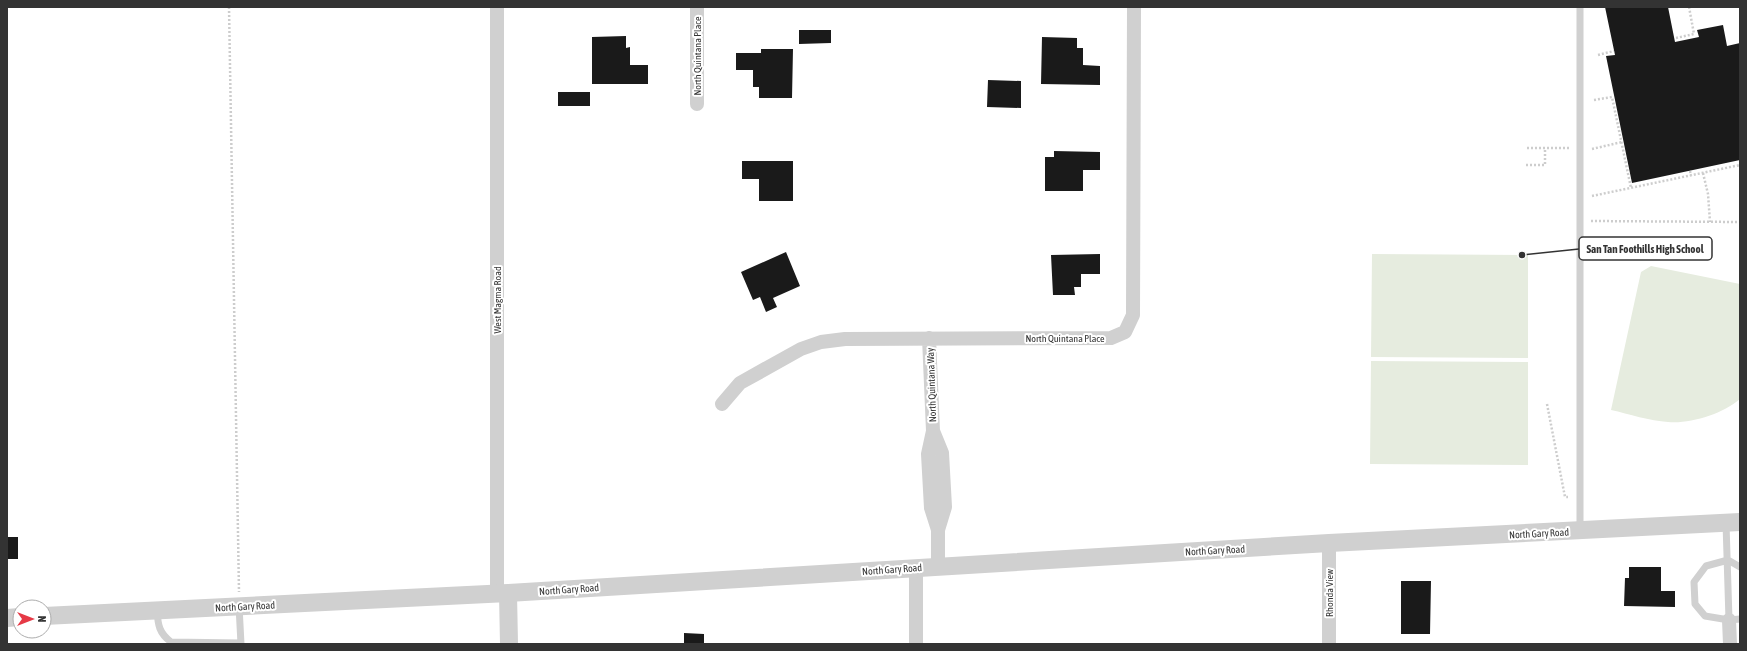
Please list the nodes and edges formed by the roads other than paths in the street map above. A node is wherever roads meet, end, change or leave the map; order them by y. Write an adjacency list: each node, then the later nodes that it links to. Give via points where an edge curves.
1 (497, 7): 15 (street, West Magma Road)
2 (697, 7): 5 (street, North Quintana Place)
3 (1134, 7): 6 (street, North Quintana Place, via 1133,315 1125,332 1111,338)
4 (1580, 7): 9 (lane)
5 (697, 104)
6 (929, 338): 7 (street, North Quintana Place, via 845,339 821,342 801,349 740,383); 12 (street, North Quintana Way, via 933,431 928,454 931,508 938,530)
7 (722, 404)
8 (1733, 523): 9 (street, North Gary Road); 11 (lane)
9 (1580, 531): 10 (street, North Gary Road)
10 (1329, 543): 12 (street, North Gary Road); 23 (street, Rhonda View)
11 (1728, 560): 13 (lane); 19 (lane); 19 (lane, via 1706,566 1694,582 1694,596 1695,604 1705,616)
12 (938, 566): 14 (street, North Gary Road)
13 (1740, 567)
14 (916, 568): 15 (street, North Gary Road); 22 (street)
15 (502, 593): 16 (street, North Gary Road); 21 (street)
16 (239, 606): 17 (street, North Gary Road); 20 (lane)
17 (157, 610): 18 (street, North Gary Road); 20 (lane, via 158,626 162,635 171,642)
18 (52, 616)
19 (1735, 619): 24 (street)
20 (241, 643)
21 (509, 644)
22 (916, 644)
23 (1329, 644)
24 (1730, 644)

